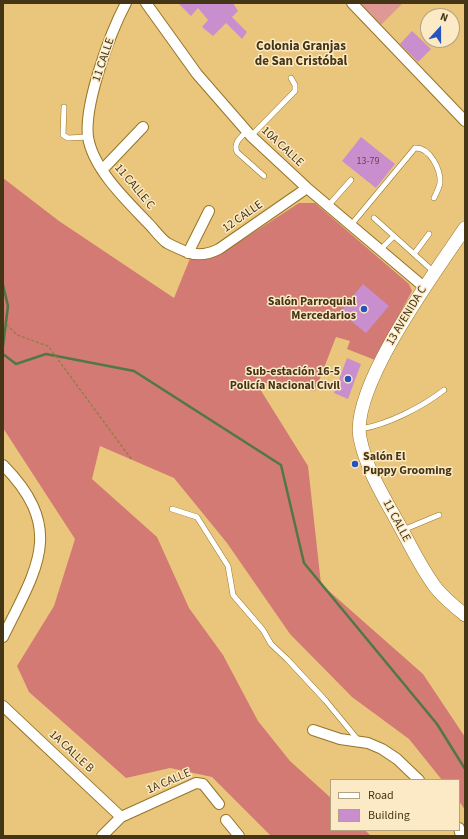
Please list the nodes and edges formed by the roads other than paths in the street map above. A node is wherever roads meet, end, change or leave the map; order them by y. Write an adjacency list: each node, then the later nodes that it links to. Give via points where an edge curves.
1 (126, 3): 6 (street, 11 CALLE, via 118,18 91,98)
2 (147, 3): 9 (street, 10A CALLE, via 197,74)
3 (352, 3): 7 (street)
4 (291, 78): 9 (lane, via 295,90)
5 (64, 107): 10 (lane, via 63,135 68,138)
6 (88, 120): 10 (street, 11 CALLE C)
7 (465, 121)
8 (142, 127): 11 (street)
9 (249, 134): 12 (lane, via 236,144 235,148); 14 (street, 10A CALLE)
10 (88, 137): 11 (street, 11 CALLE C)
11 (102, 170): 24 (street, 11 CALLE C, via 124,198 167,243)
12 (264, 176)
13 (351, 180): 16 (lane)
14 (307, 188): 16 (street, 10A CALLE); 24 (street, 12 CALLE, via 219,249 210,253)
15 (434, 198): 19 (lane, via 440,185 436,165 424,151 414,148)
16 (328, 206): 19 (street, 10A CALLE)
17 (209, 211): 24 (street)
18 (374, 218): 22 (lane)
19 (350, 225): 23 (street, 10A CALLE)
20 (465, 228): 26 (street, 13 AVENIDA C)
21 (429, 234): 25 (lane)
22 (393, 237): 23 (lane); 25 (lane)
23 (380, 250): 27 (street, 10A CALLE)
24 (188, 253)
25 (414, 254): 26 (lane)
26 (434, 272): 27 (street, 13 AVENIDA C)
27 (424, 287): 29 (street, 13 AVENIDA C, via 383,357 369,386)
28 (444, 390): 30 (lane, via 428,403 372,427)
29 (361, 411): 30 (street, 11 CALLE)
30 (360, 429): 34 (street, 11 CALLE, via 370,472)
31 (3, 465): 36 (street, via 28,496 39,519 41,541 32,578)
32 (172, 509): 39 (lane, via 197,518 228,566 233,595 271,644 326,701)
33 (439, 515): 34 (lane)
34 (402, 530): 35 (street, 11 CALLE, via 417,560 437,589)
35 (465, 615)
36 (3, 637)
37 (3, 706): 42 (street, 1A CALLE B)
38 (313, 730): 39 (street, via 340,739)
39 (358, 740): 40 (street, via 382,749)
40 (418, 779)
41 (219, 804): 42 (street, 1A CALLE, via 202,784 196,783)
42 (121, 816): 44 (street)
43 (226, 820): 45 (street)
44 (102, 836)
45 (239, 836)

